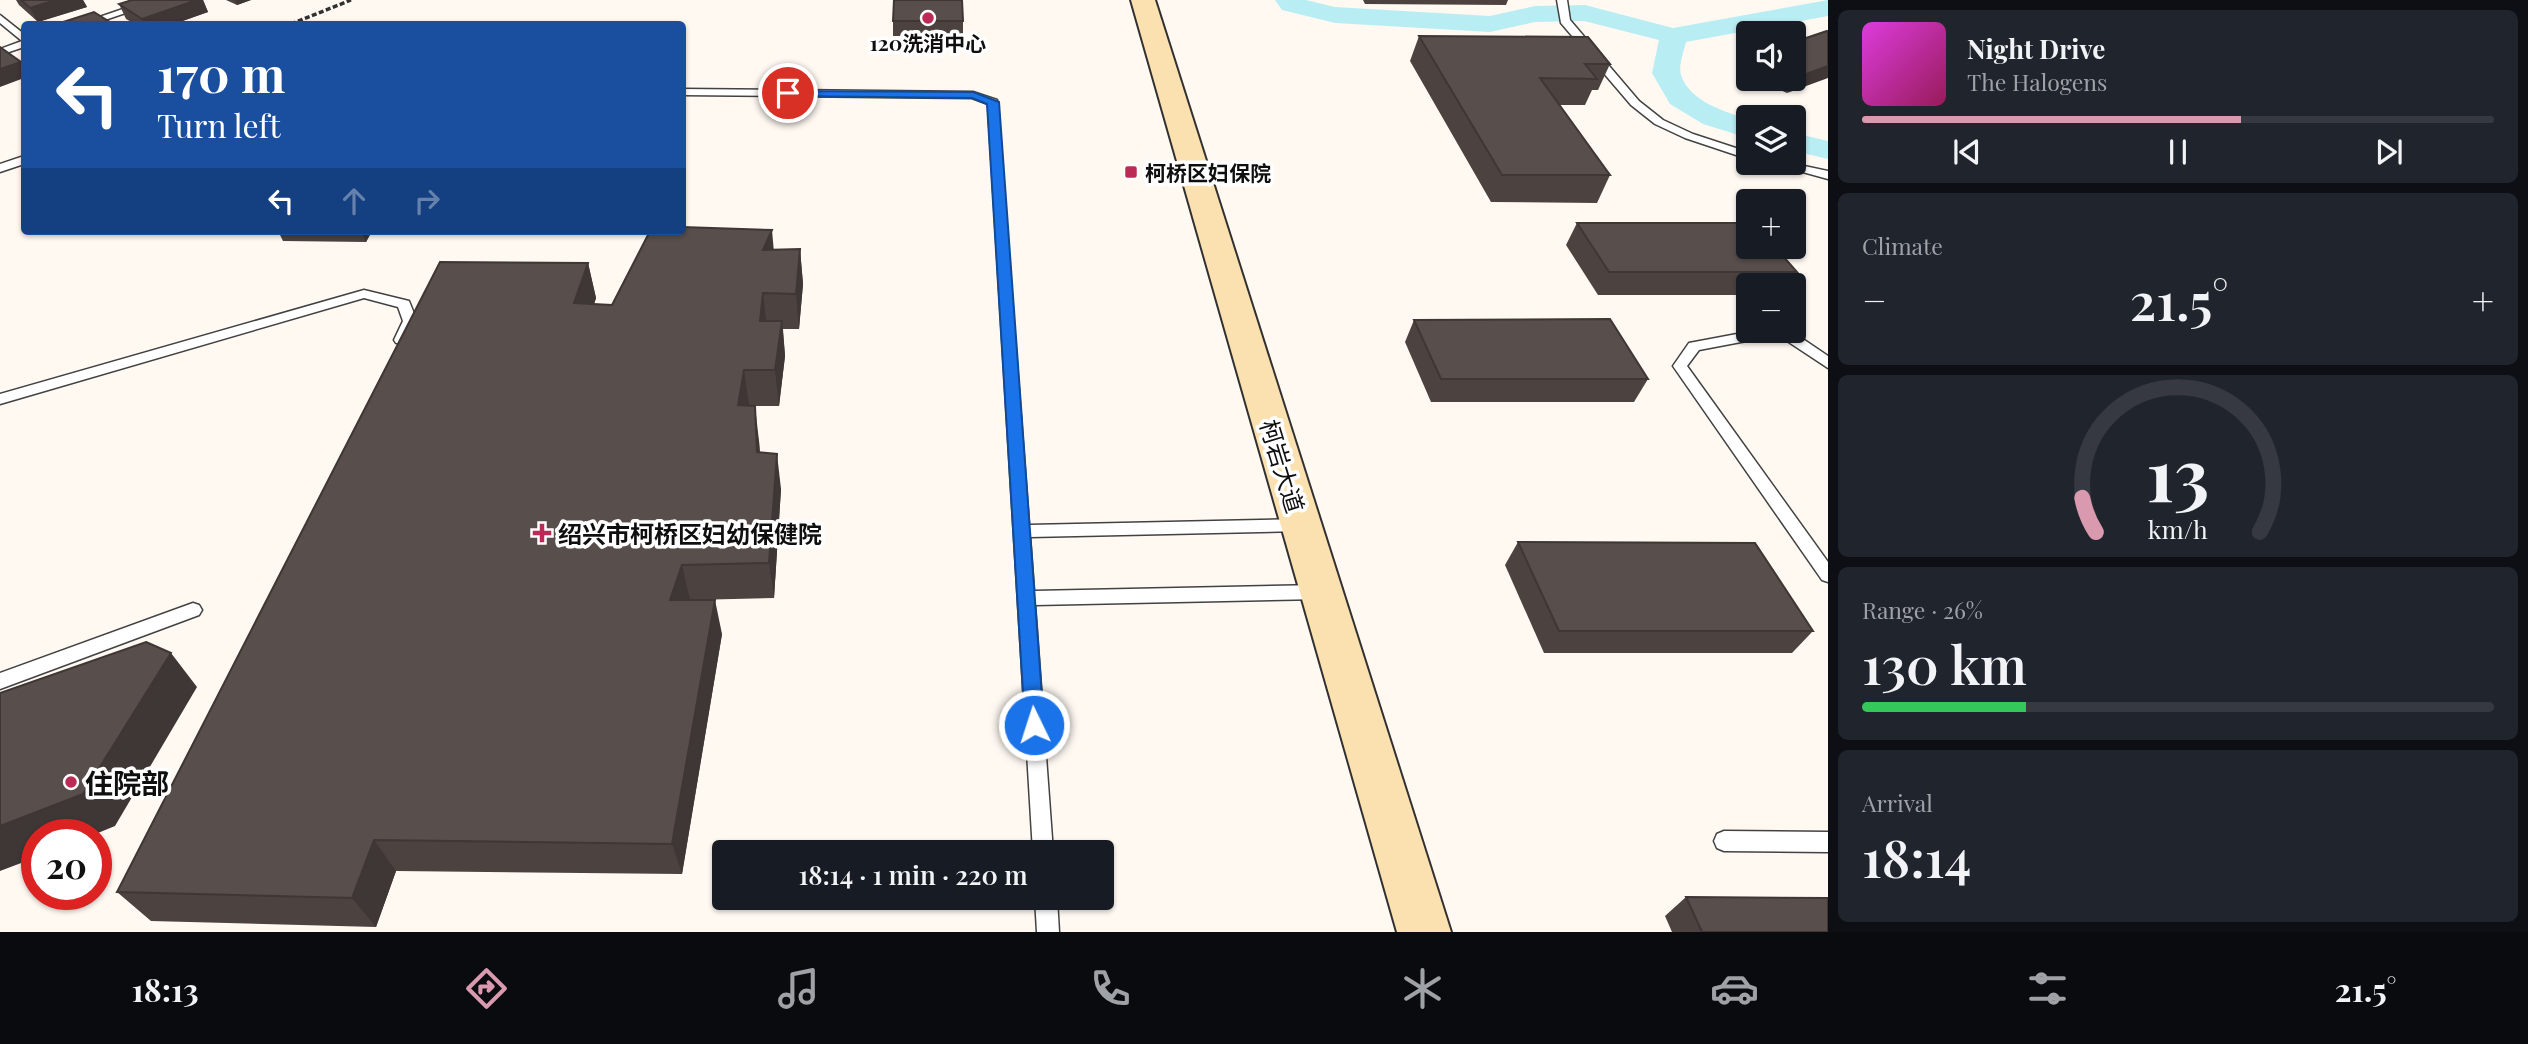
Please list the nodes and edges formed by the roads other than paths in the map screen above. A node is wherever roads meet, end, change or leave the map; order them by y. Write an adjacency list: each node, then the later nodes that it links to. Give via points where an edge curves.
1 (159, 0): 5 (lane)
2 (1143, 0): 20 (street, 柯岩大道)
3 (1563, 1): 10 (lane, via 1565,21 1635,103 1659,121)
4 (0, 18): 6 (lane)
5 (93, 21)
6 (21, 39)
7 (21, 43): 8 (lane)
8 (0, 52)
9 (686, 92): 21 (lane, via 973,95 993,102)
10 (1736, 153)
11 (21, 160): 12 (lane)
12 (0, 168)
13 (1806, 170): 14 (lane)
14 (1828, 175)
15 (1736, 339): 22 (lane, via 1694,346 1680,366)
16 (1797, 343): 18 (lane)
17 (392, 358): 19 (lane, via 410,321 404,304 364,294)
18 (1828, 363)
19 (0, 399)
20 (1301, 525): 21 (lane); 23 (street, 柯岩大道)
21 (1021, 531): 24 (lane)
22 (1828, 575)
23 (1321, 592): 24 (lane); 32 (street, 柯岩大道)
24 (1026, 598): 27 (lane)
25 (193, 610): 26 (lane)
26 (0, 681)
27 (1041, 840)
28 (1724, 841): 29 (lane)
29 (1828, 842)
30 (1047, 910): 31 (lane)
31 (1048, 932)
32 (1424, 932)

